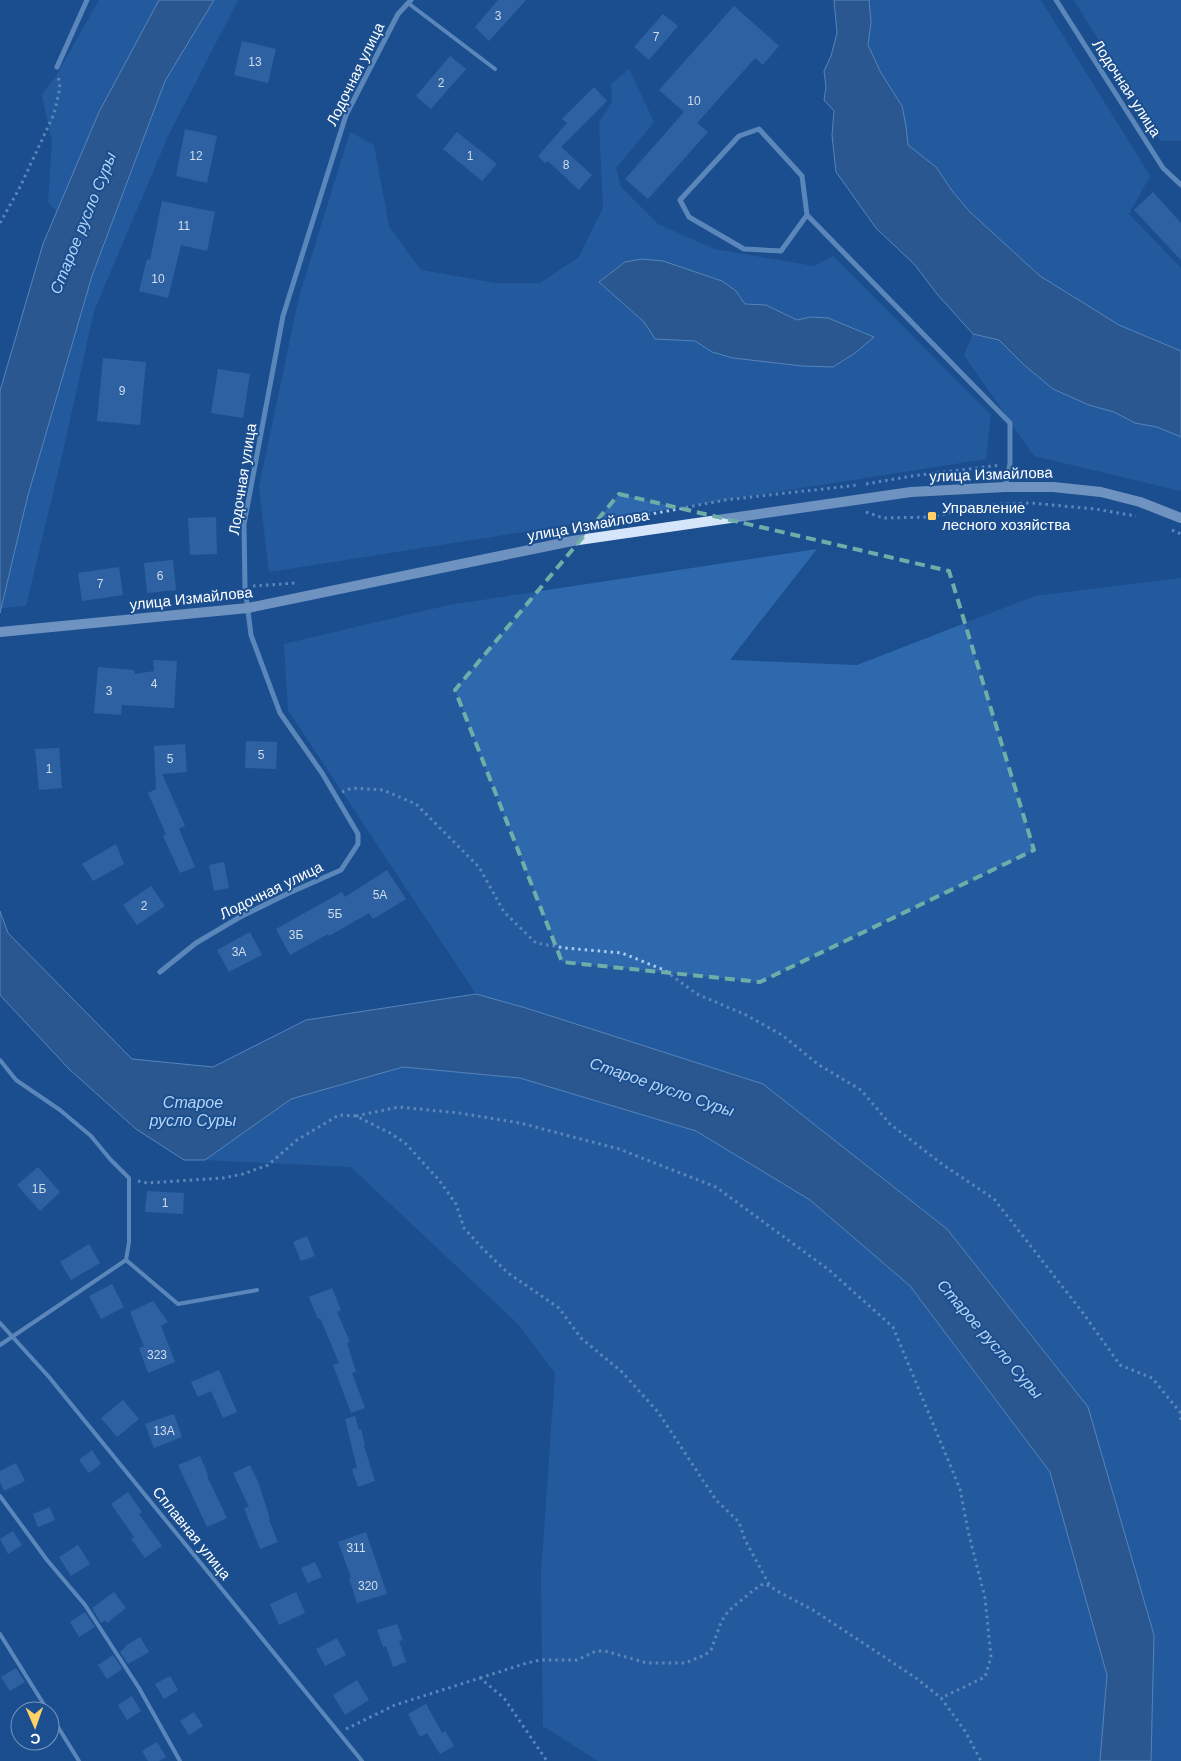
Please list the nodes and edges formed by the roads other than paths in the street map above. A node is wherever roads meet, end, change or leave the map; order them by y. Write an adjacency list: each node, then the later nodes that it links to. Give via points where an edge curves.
1 (87, 0): 4 (street)
2 (1056, 0): 6 (street, Лодочная улица, via 1163,168)
3 (410, 2): 5 (lane); 10 (street, Лодочная улица, via 398,14 346,115 283,316 244,524)
4 (57, 67)
5 (495, 69)
6 (1181, 185)
7 (807, 215): 7 (street, via 802,176 759,129 739,136 680,200 689,217 744,249 781,251); 8 (street, via 1010,422 1010,464)
8 (1005, 487): 9 (main road, улица Измайлова, via 1053,486 1101,492 1140,502); 10 (main road, улица Измайлова, via 912,492 572,541)
9 (1181, 518)
10 (248, 608): 11 (main road, улица Измайлова); 12 (street, Лодочная улица, via 251,635 280,713 322,773 358,834 358,844 341,870 240,917 196,943)
11 (0, 632)
12 (160, 972)
13 (0, 1060): 14 (lane, via 16,1080 91,1136 129,1178)
14 (126, 1260): 15 (lane, via 178,1304); 17 (lane)
15 (257, 1290)
16 (0, 1323): 17 (lane, Сплавная улица)
17 (10, 1336): 18 (lane); 25 (lane, Сплавная улица, via 49,1377)
18 (0, 1345)
19 (0, 1496): 24 (lane, via 85,1605 140,1688)
20 (0, 1634): 21 (lane)
21 (42, 1701)
22 (60, 1731): 23 (lane)
23 (79, 1761)
24 (180, 1761)
25 (362, 1761)

